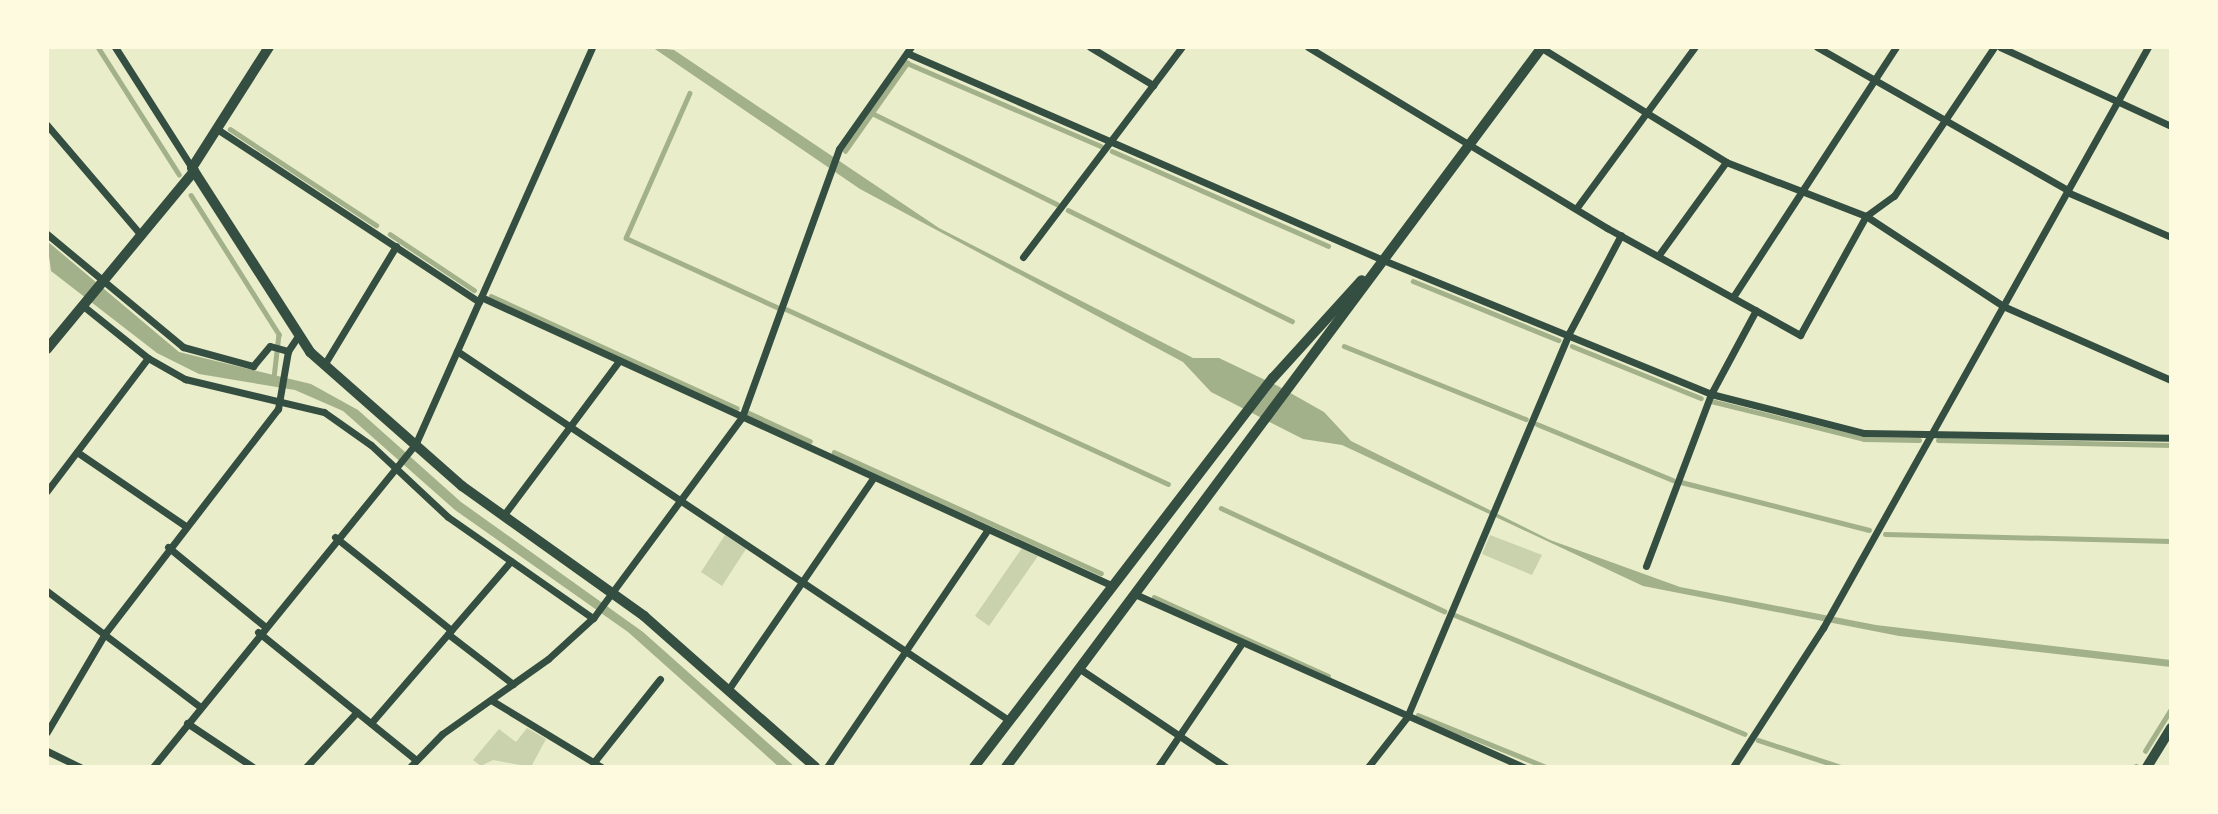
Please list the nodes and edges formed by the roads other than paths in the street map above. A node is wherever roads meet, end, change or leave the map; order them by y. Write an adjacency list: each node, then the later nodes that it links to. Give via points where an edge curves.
1 (115, 47): 26 (street)
2 (268, 47): 22 (street)
3 (592, 47): 41 (street)
4 (1090, 47): 16 (street)
5 (1182, 47): 16 (street)
6 (1308, 47): 24 (street)
7 (1541, 47): 18 (street); 24 (street)
8 (1695, 47): 18 (street)
9 (1817, 47): 15 (street)
10 (1896, 47): 15 (street)
11 (1994, 47): 19 (street)
12 (2000, 47): 17 (street)
13 (2148, 47): 17 (street)
14 (909, 50): 23 (street); 56 (street, via 836,156)
15 (1874, 80): 19 (street); 27 (street)
16 (1153, 85): 23 (street)
17 (2117, 103): 21 (street); 28 (street)
18 (1645, 114): 25 (street); 29 (street)
19 (1940, 119): 28 (street); 30 (street, via 1894,196)
20 (47, 125): 32 (street)
21 (2171, 126)
22 (217, 129): 26 (street); 35 (street)
23 (1111, 142): 37 (street); 38 (street)
24 (1469, 145): 29 (street); 38 (street)
25 (1726, 162): 27 (street); 36 (street)
26 (193, 169): 32 (street); 46 (street)
27 (1802, 190): 30 (street); 40 (street)
28 (2067, 191): 34 (street); 43 (street)
29 (1578, 206): 33 (street)
30 (1866, 216): 43 (street); 44 (street, via 1800,335)
31 (47, 234): 39 (street)
32 (141, 234): 39 (street)
33 (1621, 236): 36 (street); 45 (street)
34 (2171, 237)
35 (396, 246): 41 (street); 52 (street)
36 (1658, 256): 40 (street)
37 (1023, 257)
38 (1383, 260): 45 (street); 74 (street, via 1273,378); 76 (street)
39 (99, 284): 42 (street); 48 (street, via 202,355 253,366 273,347)
40 (1733, 297): 44 (street)
41 (480, 300): 49 (street); 51 (street)
42 (83, 304): 47 (street); 50 (street)
43 (2003, 306): 53 (street); 58 (street)
44 (1756, 310): 54 (street)
45 (1567, 335): 54 (street); 91 (street)
46 (298, 336): 48 (street); 52 (street)
47 (47, 349)
48 (286, 351): 55 (street)
49 (457, 351): 57 (street); 60 (street)
50 (148, 358): 55 (street, via 201,384); 61 (street)
51 (620, 361): 56 (street); 57 (street)
52 (324, 365): 60 (street)
53 (2171, 380)
54 (1711, 394): 58 (street, via 1864,433); 72 (street)
55 (280, 397): 62 (street, via 324,412); 67 (street, via 278,409)
56 (742, 417): 63 (street); 65 (street)
57 (570, 426): 65 (street); 66 (street)
58 (1931, 433): 59 (street); 114 (street, via 1823,628)
59 (2171, 438)
60 (416, 443): 62 (street); 66 (street)
61 (77, 452): 64 (street); 67 (street)
62 (394, 466): 69 (street); 71 (street, via 448,517)
63 (874, 477): 68 (street); 73 (street)
64 (47, 491)
65 (681, 501): 73 (street); 77 (street)
66 (503, 516): 77 (street)
67 (184, 525): 70 (street)
68 (988, 529): 74 (street); 83 (street)
69 (335, 537): 79 (street); 81 (street)
70 (168, 547): 79 (street); 80 (street)
71 (511, 561): 78 (street); 81 (street)
72 (1646, 566)
73 (802, 582): 83 (street); 87 (street)
74 (1113, 586): 92 (street)
75 (47, 591): 80 (street)
76 (1137, 595): 82 (street); 84 (street)
77 (610, 596): 78 (street); 87 (street)
78 (593, 617): 86 (street)
79 (261, 628): 89 (street); 90 (street)
80 (106, 632): 89 (street); 96 (street)
81 (450, 632): 86 (street); 94 (street)
82 (1242, 643): 91 (street); 97 (street)
83 (905, 651): 92 (street); 107 (street)
84 (1080, 669): 97 (street); 109 (street)
85 (660, 679): 100 (street)
86 (513, 684): 88 (street)
87 (729, 690): 106 (street)
88 (491, 700): 99 (street); 100 (street)
89 (199, 706): 93 (street)
90 (357, 712): 94 (street); 104 (street)
91 (1407, 718): 112 (street); 113 (street)
92 (1007, 719): 108 (street)
93 (187, 723): 102 (street); 103 (street)
94 (371, 723): 99 (street)
95 (2171, 728): 115 (street)
96 (47, 732)
97 (1180, 736): 110 (street); 111 (street)
98 (47, 751): 101 (street)
99 (416, 760): 105 (street)
100 (597, 764)
101 (80, 767)
102 (153, 767)
103 (253, 767)
104 (306, 767)
105 (410, 767)
106 (815, 767)
107 (827, 767)
108 (974, 767)
109 (1006, 767)
110 (1158, 767)
111 (1226, 767)
112 (1368, 767)
113 (1524, 767)
114 (1733, 767)
115 (2147, 767)

